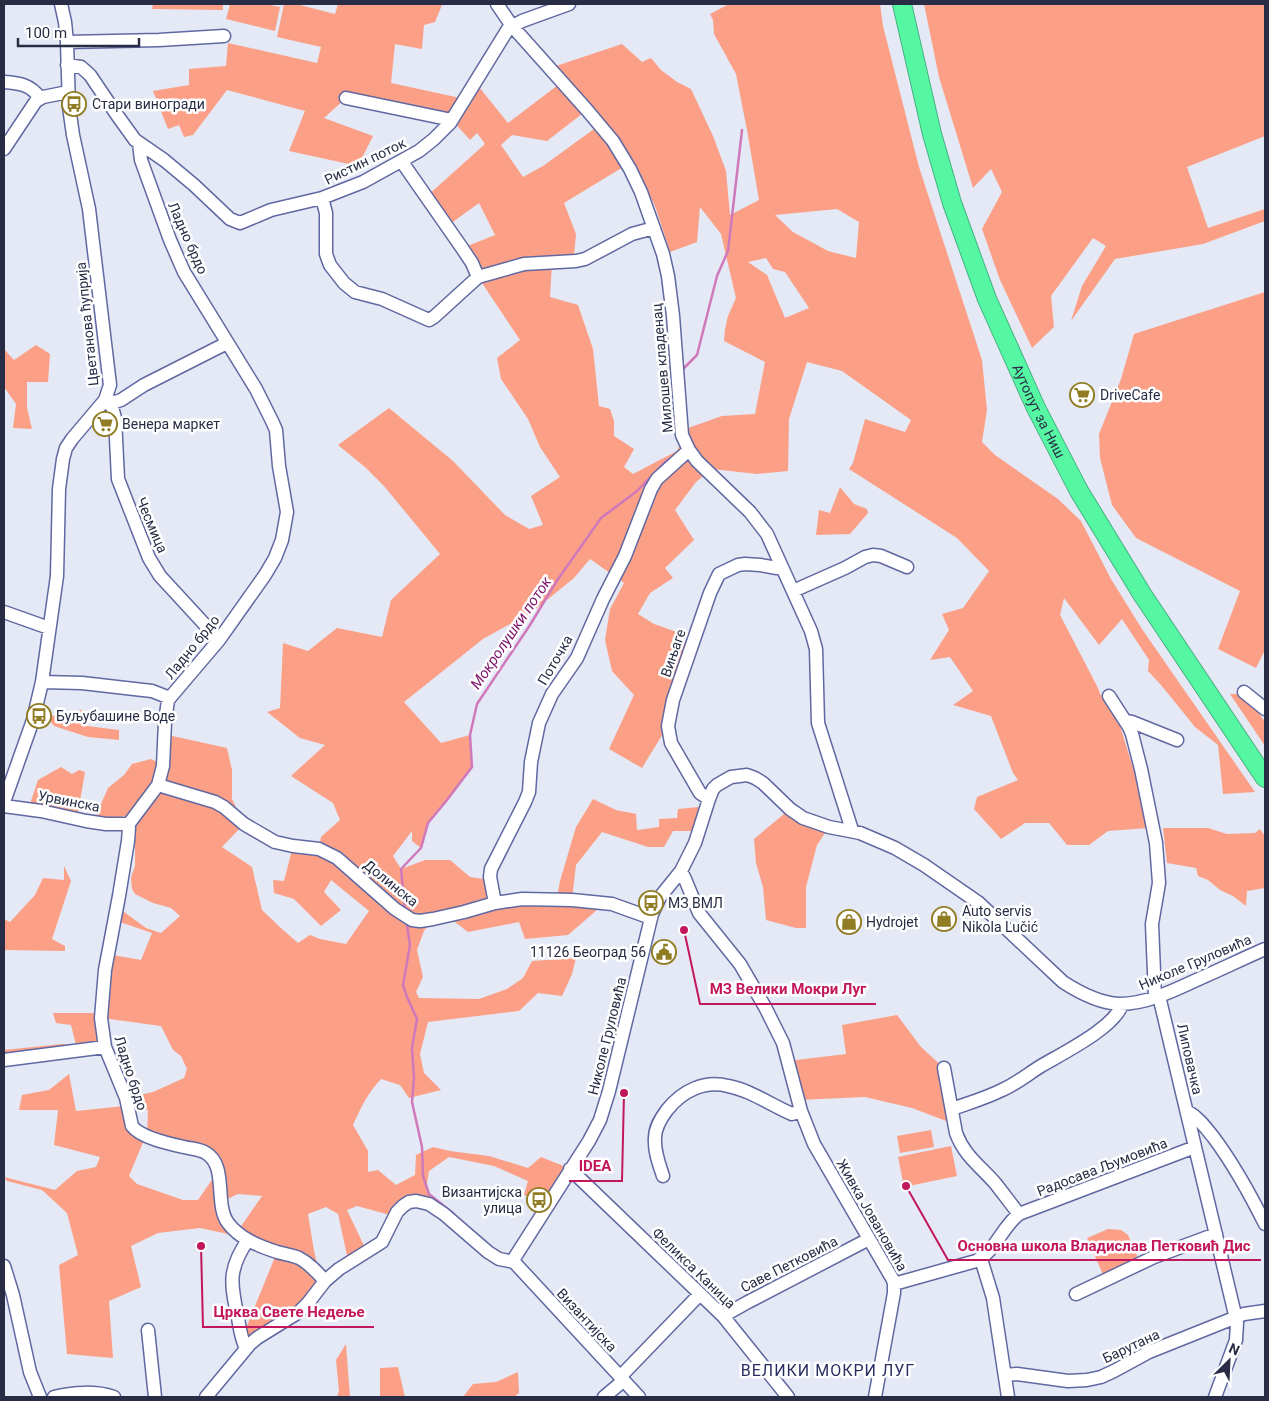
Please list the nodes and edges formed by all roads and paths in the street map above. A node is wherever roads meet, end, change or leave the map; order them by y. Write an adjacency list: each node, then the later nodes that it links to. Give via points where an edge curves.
1 (61, 4): 8 (street, Цветанова ћуприја)
2 (497, 4): 6 (street, Милошев кладенац)
3 (569, 4): 6 (street)
4 (902, 4): 38 (highway, Аутопут за Ниш, via 932,134 952,203 988,299 1036,408 1079,491 1142,594)
5 (914, 4): 37 (highway, Аутопут за Ниш, via 925,63 957,180 1026,363 1102,509)
6 (512, 26): 14 (street, Ристин поток); 19 (street, Милошев кладенац, via 616,146 639,186)
7 (224, 36): 8 (street)
8 (67, 42): 9 (street, Цветанова ћуприја)
9 (67, 65): 11 (street, Цветанова ћуприја); 15 (street, Ладно брдо, via 81,67 90,75)
10 (4, 82): 12 (street, via 30,87)
11 (68, 92): 12 (street); 22 (street, Цветанова ћуприја, via 71,123 88,198 110,377)
12 (40, 98): 16 (street)
13 (346, 98): 14 (street)
14 (452, 120): 17 (street, Ристин поток, via 434,139)
15 (139, 143): 18 (street, Ристин поток, via 164,160 236,222); 21 (street, Ладно брдо, via 141,160 184,272)
16 (4, 149)
17 (402, 162): 18 (street, Ристин поток); 20 (street)
18 (322, 198): 20 (street, via 326,213 327,260 355,292 375,296 430,320)
19 (654, 228): 20 (street, via 632,234 585,259 524,264); 23 (street, Милошев кладенац, via 668,276 681,428)
20 (478, 276)
21 (227, 343): 22 (street, via 121,400); 29 (street, Ладно брдо, via 256,389 276,430 287,512 282,540 268,570)
22 (105, 400): 28 (street, Цветанова ћуприја, via 72,439 63,459 57,576); 29 (street, Чесмица, via 112,407 115,418 118,479 149,558 160,576)
23 (689, 450): 25 (street, Милошев кладенац, via 756,519 767,534); 46 (street, Поточка, via 651,489 625,556 577,658 552,694 539,723 528,792 491,869)
24 (907, 567): 26 (street, via 873,555)
25 (782, 568): 26 (street, Милошев кладенац); 40 (street, Вињаге, via 744,564 719,574 681,675 670,710 669,733 700,793)
26 (793, 591): 44 (street, Милошев кладенац, via 815,642 818,723)
27 (4, 612): 28 (street)
28 (49, 628): 30 (street, Цветанова ћуприја)
29 (219, 640): 33 (street, Ладно брдо)
30 (42, 682): 33 (street, via 152,691); 41 (street, Цветанова ћуприја, via 33,720)
31 (1244, 692): 34 (street)
32 (1109, 696): 35 (street, Липовачка)
33 (170, 698): 39 (street, Ладно брдо)
34 (1265, 709)
35 (1125, 721): 36 (street); 49 (street, Липовачка, via 1137,752 1158,858 1152,924)
36 (1177, 740)
37 (1265, 759)
38 (1265, 778)
39 (158, 785): 43 (street, Ладно брдо); 46 (street, Долинска, via 215,802 275,842 328,853 412,920 447,916)
40 (709, 799): 44 (street, Николе Груловића, via 713,789 723,781 747,775 763,783 804,818 829,827); 45 (street, Николе Груловића, via 695,843)
41 (4, 802)
42 (4, 806): 43 (street, Урвинска)
43 (128, 826): 51 (street, Ладно брдо, via 105,970 101,1018)
44 (852, 830): 50 (street, Николе Груловића, via 901,851 967,894 1071,988 1101,1001)
45 (680, 871): 47 (street, Николе Груловића, via 660,897); 56 (street, Живка Јовановића, via 699,913 740,964 783,1043)
46 (495, 903): 47 (street, Долинска, via 522,899 602,902)
47 (651, 918): 58 (street, Николе Груловића, via 605,1107 589,1141)
48 (1265, 949): 49 (street, Николе Груловића)
49 (1157, 996): 50 (street, Николе Груловића); 55 (street, Липовачка)
50 (1122, 1004): 54 (street, via 1119,1011 1090,1038 1002,1091)
51 (105, 1048): 52 (street); 64 (street, Ладно брдо, via 134,1127 143,1134 202,1151 213,1158 225,1218)
52 (4, 1060)
53 (944, 1068): 54 (street)
54 (952, 1109): 60 (street, via 959,1142)
55 (1186, 1112): 57 (street); 61 (street, Липовачка, via 1198,1119 1231,1161)
56 (796, 1113): 59 (street, via 730,1086 714,1084 691,1090 672,1103 658,1126 655,1143); 63 (street, Живка Јовановића)
57 (1195, 1147): 60 (street, Радосава Љумовића); 62 (street)
58 (570, 1169): 66 (street, Николе Груловића); 71 (street, Феликса Каница)
59 (663, 1176)
60 (1020, 1214): 65 (street, Радосава Љумовића)
61 (1265, 1224)
62 (1216, 1234): 72 (street, via 1154,1257); 75 (street)
63 (869, 1239): 69 (street, Живка Јовановића); 74 (street, Саве Петковића)
64 (248, 1240): 68 (street, Ладно брдо, via 300,1259); 77 (street, via 235,1262 232,1277 233,1295)
65 (981, 1259): 69 (street); 78 (street, via 993,1298)
66 (514, 1262): 68 (street, via 499,1259 444,1214 429,1204 414,1201 400,1209 382,1242); 79 (street, Византијска)
67 (4, 1266): 70 (street)
68 (325, 1280): 77 (street, via 299,1312)
69 (894, 1284): 88 (street, Живка Јовановића)
70 (8, 1294): 80 (street)
71 (700, 1294): 74 (street, Феликса Каница); 79 (street)
72 (1076, 1294)
73 (1265, 1311): 75 (street, Барутана)
74 (723, 1316): 87 (street, Феликса Каница)
75 (1236, 1318): 78 (street, Барутана, via 1086,1380); 90 (street, via 1236,1340)
76 (148, 1330): 83 (street)
77 (246, 1348): 84 (street)
78 (1005, 1375): 89 (street)
79 (621, 1379): 85 (street); 86 (street, Византијска)
80 (40, 1397)
81 (54, 1397): 82 (street, via 84,1393)
82 (114, 1397)
83 (155, 1397)
84 (206, 1397)
85 (604, 1397)
86 (639, 1397)
87 (788, 1397)
88 (875, 1397)
89 (1008, 1397)
90 (1216, 1397)

